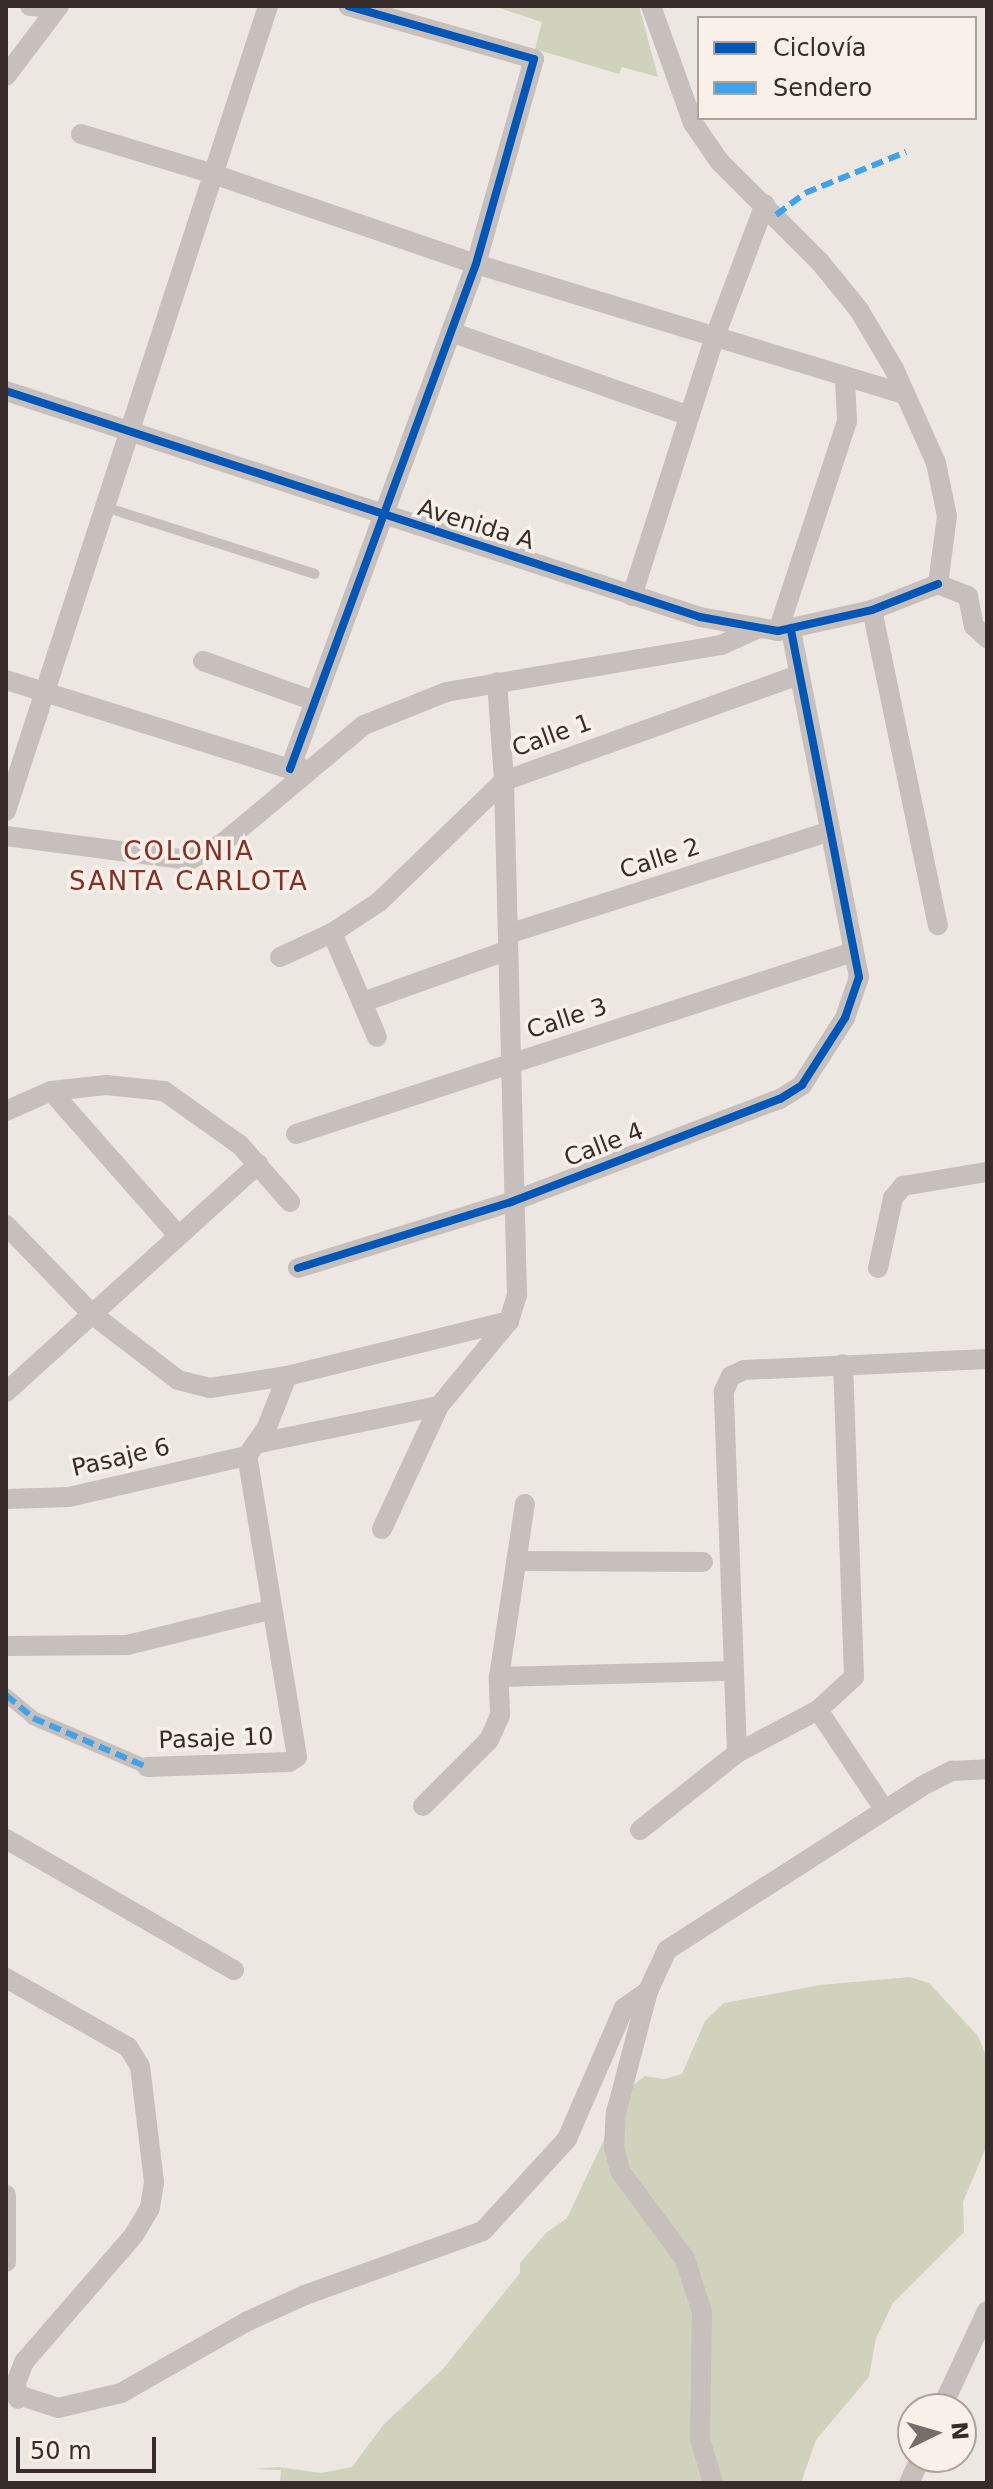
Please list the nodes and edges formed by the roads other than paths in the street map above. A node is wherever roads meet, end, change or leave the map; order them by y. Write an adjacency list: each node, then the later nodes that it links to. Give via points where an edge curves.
1 (30, 6): 5 (street)
2 (268, 6): 8 (street)
3 (348, 6): 10 (street, via 534,59)
4 (651, 6): 9 (street, via 693,123 719,161)
5 (58, 7): 6 (street)
6 (6, 76)
7 (81, 134): 8 (street)
8 (210, 173): 10 (street); 17 (street)
9 (765, 204): 12 (street); 15 (street, via 859,310)
10 (476, 264): 11 (street); 12 (street)
11 (451, 332): 16 (street); 19 (street)
12 (714, 339): 13 (street); 16 (street)
13 (845, 380): 15 (street); 24 (street, via 847,421)
14 (6, 391): 17 (street, Avenida A)
15 (903, 394): 21 (street, via 936,463 947,516)
16 (689, 416): 22 (street)
17 (127, 427): 18 (street); 19 (street, Avenida A)
18 (103, 506): 20 (lane); 30 (street)
19 (381, 517): 22 (street, Avenida A); 31 (street)
20 (315, 574)
21 (938, 584): 23 (street, Avenida A); 25 (street, via 968,596 974,626)
22 (632, 596): 24 (street, Avenida A, via 700,617)
23 (872, 610): 24 (street, Avenida A); 38 (street)
24 (776, 629): 27 (street); 29 (street, via 721,645)
25 (987, 638)
26 (203, 661): 31 (street)
27 (799, 675): 34 (street, Calle 1); 36 (street)
28 (6, 680): 30 (street)
29 (497, 682): 32 (street, via 446,692 364,725); 34 (street)
30 (45, 694): 33 (street); 35 (street)
31 (315, 701): 33 (street)
32 (328, 754): 33 (street); 37 (street, via 224,842 189,860)
33 (290, 769)
34 (504, 781): 39 (street, Calle 1, via 379,902); 40 (street)
35 (6, 811)
36 (828, 832): 40 (street, Calle 2); 41 (street)
37 (6, 836)
38 (938, 925)
39 (332, 933): 42 (street, Calle 1); 43 (street)
40 (508, 942): 43 (street, Calle 2); 45 (street)
41 (853, 952): 45 (street, Calle 3); 52 (street, Calle 4, via 859,977 845,1018 802,1085 780,1099)
42 (280, 957)
43 (363, 1002): 44 (street)
44 (377, 1037)
45 (509, 1065): 48 (street, Calle 3); 52 (street)
46 (51, 1091): 47 (street); 49 (street, via 106,1085 164,1091); 54 (street)
47 (6, 1111)
48 (296, 1134)
49 (258, 1164): 51 (street); 54 (street)
50 (987, 1172): 56 (street, via 903,1186 893,1198)
51 (290, 1202)
52 (511, 1202): 55 (street, Calle 4); 58 (street, via 519,1264)
53 (8, 1231): 57 (street)
54 (177, 1234): 57 (street)
55 (298, 1268)
56 (878, 1268)
57 (92, 1314): 61 (street, via 178,1380 210,1388); 62 (street)
58 (509, 1321): 61 (street); 63 (street)
59 (987, 1359): 60 (street)
60 (843, 1364): 72 (street, via 744,1370 731,1376 724,1391); 75 (street, via 856,1655 854,1677)
61 (287, 1376): 64 (street)
62 (6, 1392)
63 (439, 1406): 64 (street, Pasaje 6); 67 (street)
64 (251, 1450): 65 (street, Pasaje 6, via 69,1497); 70 (street)
65 (6, 1499)
66 (525, 1504): 68 (street)
67 (382, 1529)
68 (516, 1561): 69 (street); 73 (street)
69 (703, 1562)
70 (270, 1610): 71 (street, via 127,1645); 77 (street, Pasaje 10, via 298,1754 289,1762)
71 (6, 1646)
72 (733, 1671): 73 (street); 76 (street)
73 (499, 1677): 79 (street, via 496,1728)
74 (6, 1695): 77 (street, Pasaje 10, via 33,1718)
75 (818, 1710): 76 (street); 80 (street)
76 (737, 1753): 81 (street)
77 (147, 1767)
78 (987, 1769): 80 (street, via 952,1771)
79 (423, 1806)
80 (884, 1809): 85 (street, via 667,1950)
81 (640, 1830)
82 (6, 1839): 83 (street)
83 (234, 1970)
84 (6, 1978): 90 (street, via 128,2047 140,2066 154,2182 150,2208 134,2235 24,2362)
85 (648, 1991): 90 (street, via 624,2008 567,2139 483,2231 305,2295 121,2393 58,2408); 91 (street, via 616,2113 614,2147 620,2171 685,2259 702,2312 700,2439)
86 (6, 2195): 87 (street)
87 (6, 2262)
88 (987, 2311): 89 (street)
89 (949, 2393)
90 (12, 2395)
91 (713, 2483)

